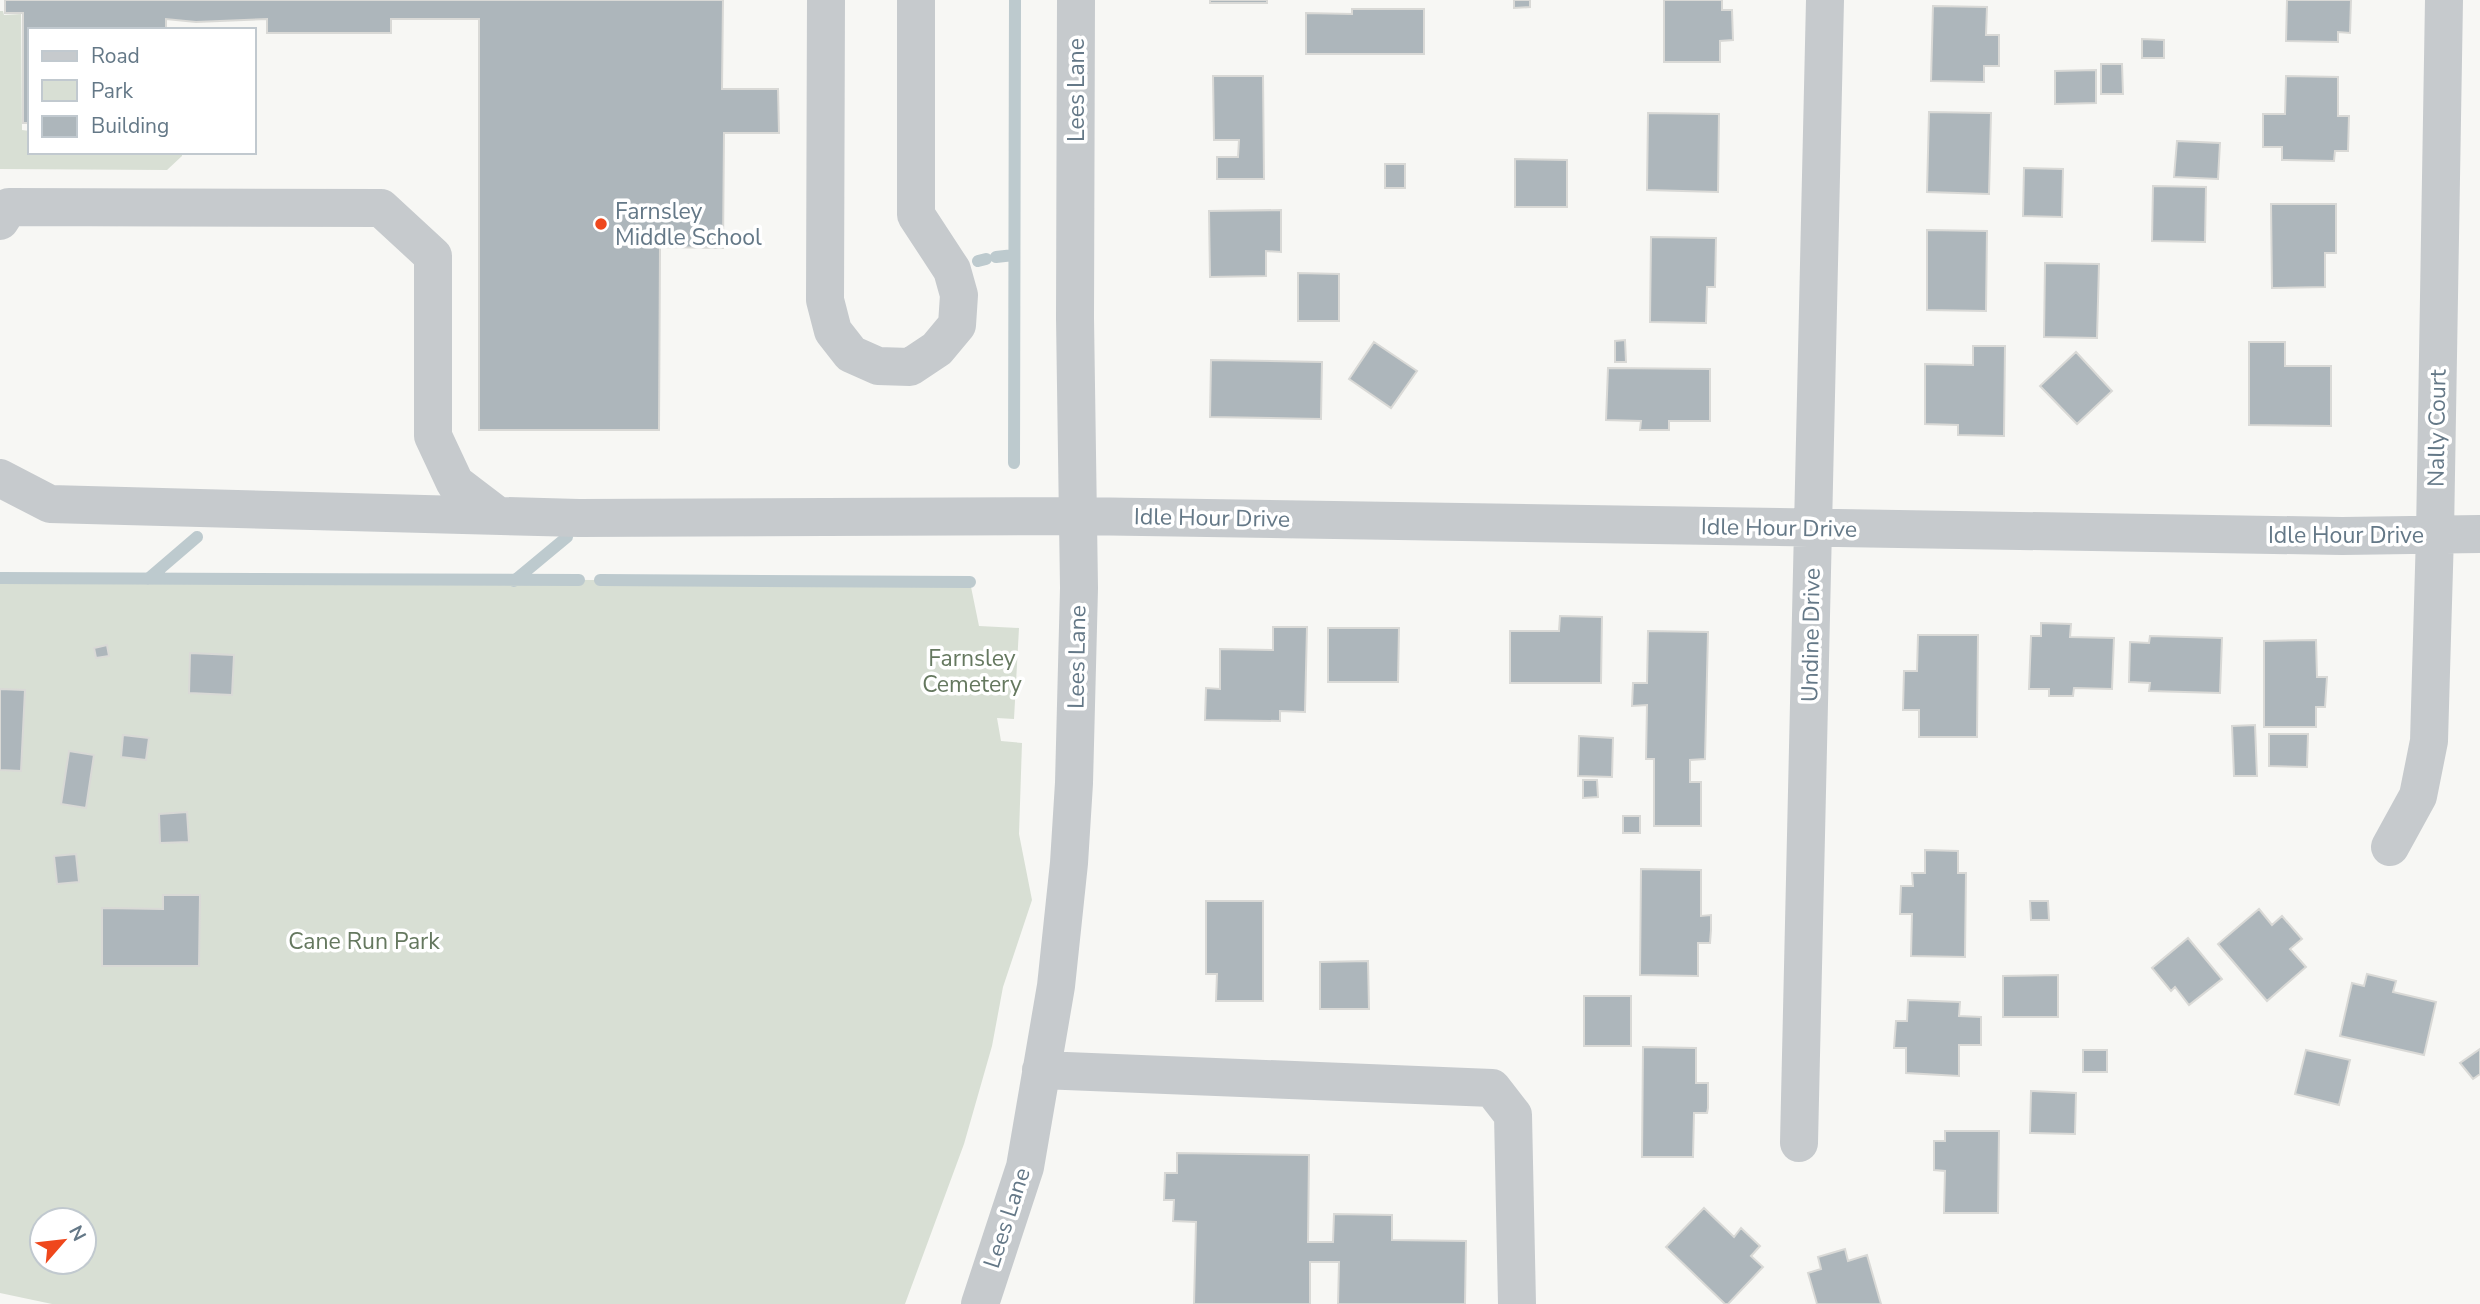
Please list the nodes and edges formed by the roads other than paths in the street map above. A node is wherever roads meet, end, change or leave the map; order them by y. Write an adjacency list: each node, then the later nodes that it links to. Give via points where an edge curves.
1 (826, 0): 2 (street, via 825,300 833,331 851,354 877,366 910,367 937,349 957,325 960,295 953,270 916,215)
2 (916, 0)
3 (1076, 0): 9 (street, Lees Lane)
4 (1825, 0): 10 (street, Undine Drive)
5 (2444, 0): 11 (street, Nally Court)
6 (0, 221): 8 (street, via 9,207 381,208 433,256 433,436 455,482)
7 (0, 478): 8 (street, Idle Hour Drive, via 50,504)
8 (497, 515): 9 (street, Idle Hour Drive)
9 (1077, 516): 10 (street, Idle Hour Drive); 14 (street, Lees Lane, via 1073,809 1056,986)
10 (1814, 529): 11 (street, Idle Hour Drive); 15 (street, Undine Drive)
11 (2435, 534): 12 (street, Idle Hour Drive); 13 (street, Nally Court, via 2429,741 2418,796)
12 (2480, 534)
13 (2390, 847)
14 (1041, 1070): 16 (street, Lees Lane, via 1025,1167); 17 (street, via 1492,1088 1513,1115)
15 (1799, 1143)
16 (980, 1304)
17 (1517, 1304)

